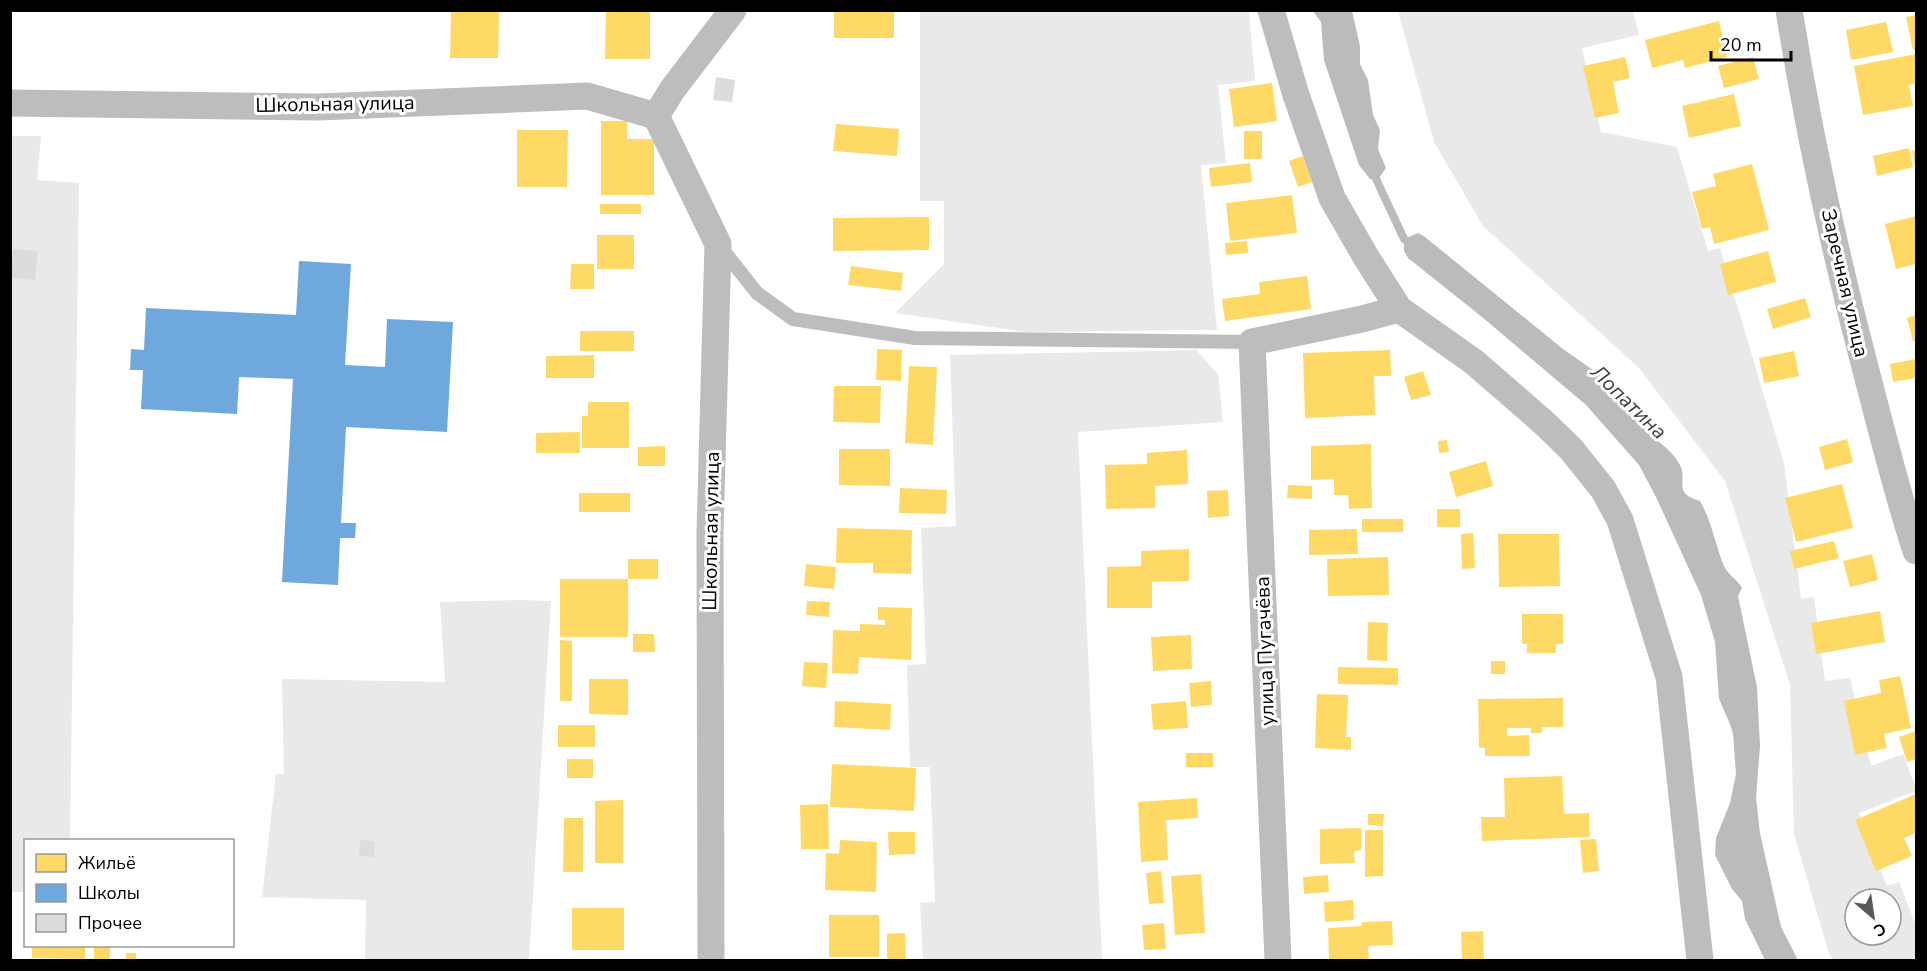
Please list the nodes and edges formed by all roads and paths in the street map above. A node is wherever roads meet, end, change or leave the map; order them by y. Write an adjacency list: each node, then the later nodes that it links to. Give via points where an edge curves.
1 (733, 10): 5 (street)
2 (1271, 10): 7 (street, via 1332,198)
3 (1789, 10): 9 (street, Заречная улица, via 1838,263 1900,502)
4 (10, 103): 5 (street, Школьная улица, via 318,107 587,96)
5 (656, 116): 6 (street, Школьная улица)
6 (718, 244): 8 (lane, via 757,294 793,319 915,338); 10 (street, Школьная улица, via 710,533)
7 (1399, 309): 8 (street); 12 (street, via 1474,362 1543,422 1603,489 1620,520 1669,677)
8 (1252, 342): 11 (street, улица Пугачёва)
9 (1917, 551)
10 (711, 960)
11 (1278, 960)
12 (1700, 960)

